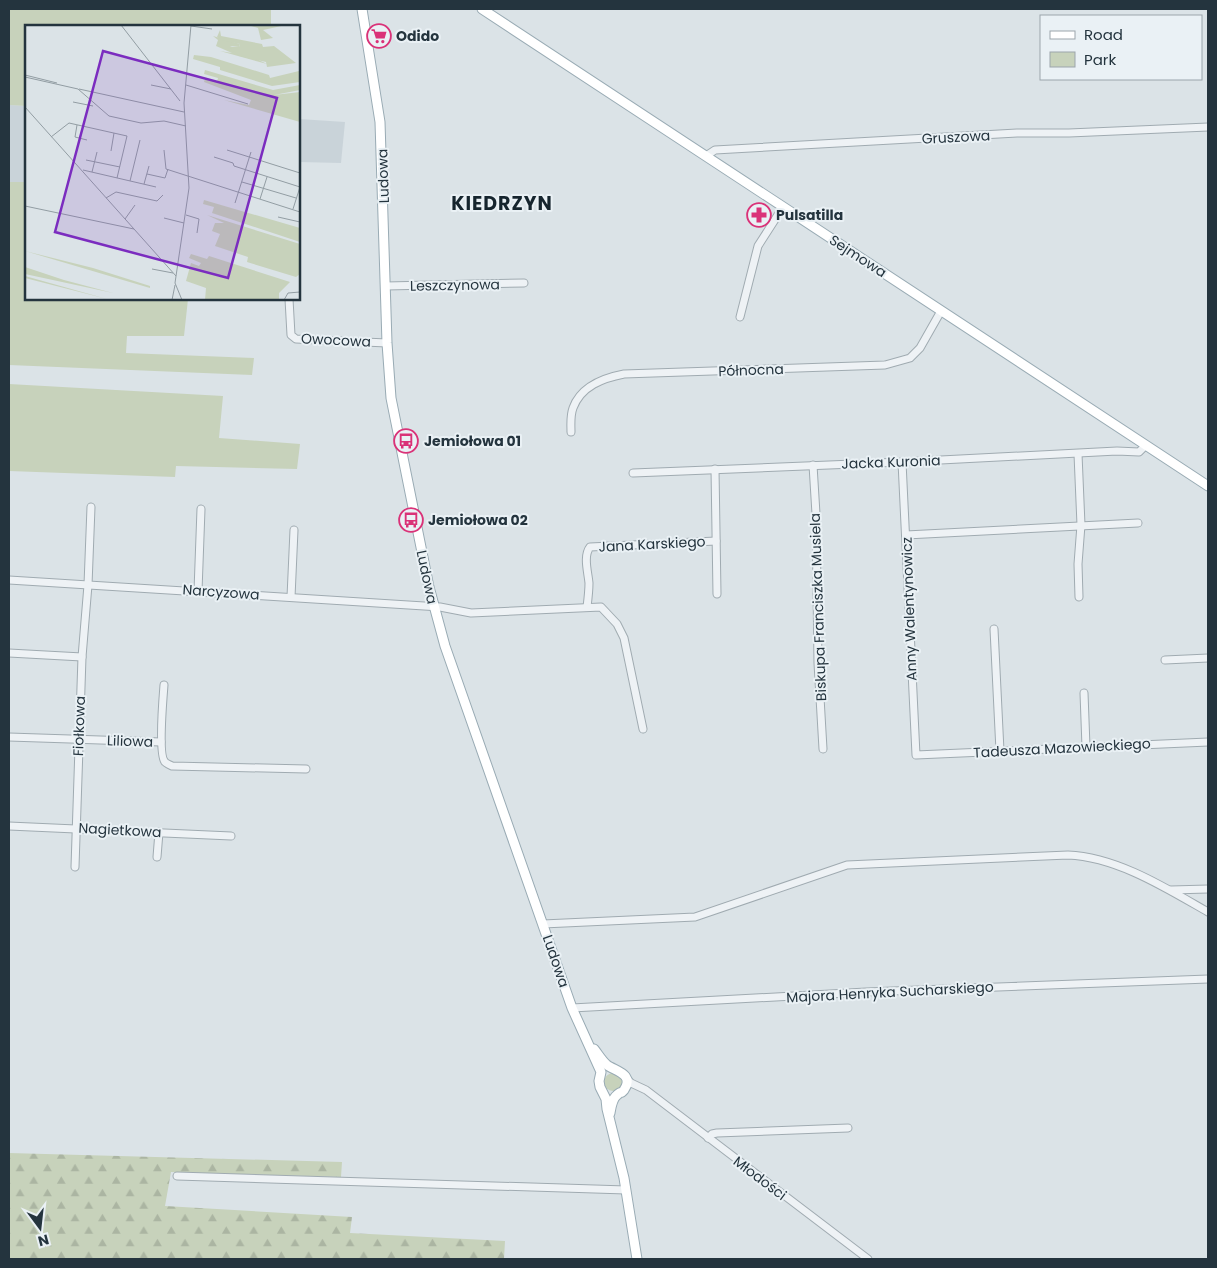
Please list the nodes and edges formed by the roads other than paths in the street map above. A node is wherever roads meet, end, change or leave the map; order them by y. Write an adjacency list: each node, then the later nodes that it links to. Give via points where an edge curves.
1 (362, 9): 7 (main road, Ludowa, via 380,122)
2 (482, 9): 4 (main road, Sejmowa)
3 (1208, 127): 4 (street, Gruszowa, via 1069,134 1017,133 715,150)
4 (706, 156): 5 (main road, Sejmowa)
5 (784, 207): 9 (main road, Sejmowa); 10 (street, via 758,246)
6 (524, 283): 7 (street, Leszczynowa)
7 (386, 286): 11 (main road, Ludowa)
8 (289, 300): 11 (street, Owocowa, via 292,335 296,339)
9 (941, 311): 12 (street, Północna, via 920,348 910,358 886,365 624,374 604,379 593,384 577,399 571,415); 13 (main road, Sejmowa)
10 (740, 316)
11 (388, 343): 33 (main road, Ludowa, via 391,398)
12 (571, 432)
13 (1146, 445): 14 (street, Jacka Kuronia, via 1137,452); 19 (main road, Sejmowa)
14 (1078, 454): 15 (street, Jacka Kuronia); 23 (street)
15 (902, 462): 16 (street, Jacka Kuronia); 25 (street, Anny Walentynowicz)
16 (813, 465): 17 (street, Jacka Kuronia); 48 (street, Biskupa Franciszka Musiela)
17 (715, 469): 18 (street, Jacka Kuronia); 26 (street)
18 (633, 473)
19 (1208, 486)
20 (91, 507): 28 (street, Fiołkowa)
21 (201, 509): 29 (street)
22 (1138, 523): 23 (street)
23 (1080, 525): 25 (street); 32 (street)
24 (294, 530): 31 (street)
25 (906, 535): 50 (street, Anny Walentynowicz)
26 (716, 541): 30 (street); 34 (street, Jana Karskiego, via 590,547 586,558)
27 (9, 580): 28 (street, Narcyzowa)
28 (88, 584): 29 (street, Narcyzowa); 37 (street, Fiołkowa)
29 (198, 590): 31 (street, Narcyzowa)
30 (717, 594)
31 (291, 597): 33 (street, Narcyzowa)
32 (1080, 597)
33 (434, 607): 34 (street, Narcyzowa, via 471,613); 61 (main road, Ludowa)
34 (588, 607): 42 (street, via 601,607 621,630)
35 (994, 629): 49 (street)
36 (9, 653): 37 (street)
37 (82, 657): 44 (street, Fiołkowa)
38 (1208, 658): 39 (street)
39 (1165, 660)
40 (164, 685): 45 (street)
41 (1084, 693): 47 (street)
42 (643, 729)
43 (9, 737): 44 (street, Liliowa)
44 (78, 740): 45 (street, Liliowa); 53 (street, Fiołkowa)
45 (161, 742): 51 (street, via 162,756 172,766)
46 (1208, 742): 47 (street, Tadeusza Mazowieckiego)
47 (1086, 747): 49 (street, Tadeusza Mazowieckiego)
48 (823, 749)
49 (1000, 751): 50 (street, Tadeusza Mazowieckiego)
50 (916, 755)
51 (306, 769)
52 (9, 826): 53 (street, Nagietkowa)
53 (76, 828): 54 (street, Nagietkowa); 57 (street, Fiołkowa)
54 (159, 832): 55 (street, Nagietkowa); 56 (street)
55 (231, 836)
56 (157, 857)
57 (75, 868)
58 (1208, 889): 59 (street)
59 (1171, 890): 60 (street); 61 (street, via 1129,870 1076,856 861,864 843,866 691,917)
60 (1208, 912)
61 (543, 924): 63 (main road, Ludowa)
62 (1208, 979): 63 (street, Majora Henryka Sucharskiego, via 866,992)
63 (572, 1008): 64 (main road, Ludowa)
64 (584, 1035): 65 (main road, Ludowa, via 606,1064); 66 (main road, Ludowa)
65 (614, 1068): 66 (main road); 67 (main road, Ludowa)
66 (601, 1075): 68 (main road, Ludowa, via 599,1081)
67 (626, 1077): 69 (main road, via 626,1084); 70 (street, Młodości)
68 (603, 1092): 69 (main road, via 612,1096); 71 (main road, Ludowa)
69 (620, 1092): 70 (street, Młodości, via 634,1090); 71 (main road)
70 (653, 1096): 73 (street, Młodości)
71 (609, 1117): 75 (main road, Ludowa)
72 (848, 1128): 73 (street, via 717,1133)
73 (708, 1138): 77 (street, Młodości)
74 (177, 1176): 75 (street)
75 (626, 1190): 76 (main road, Ludowa)
76 (637, 1259)
77 (868, 1259)

